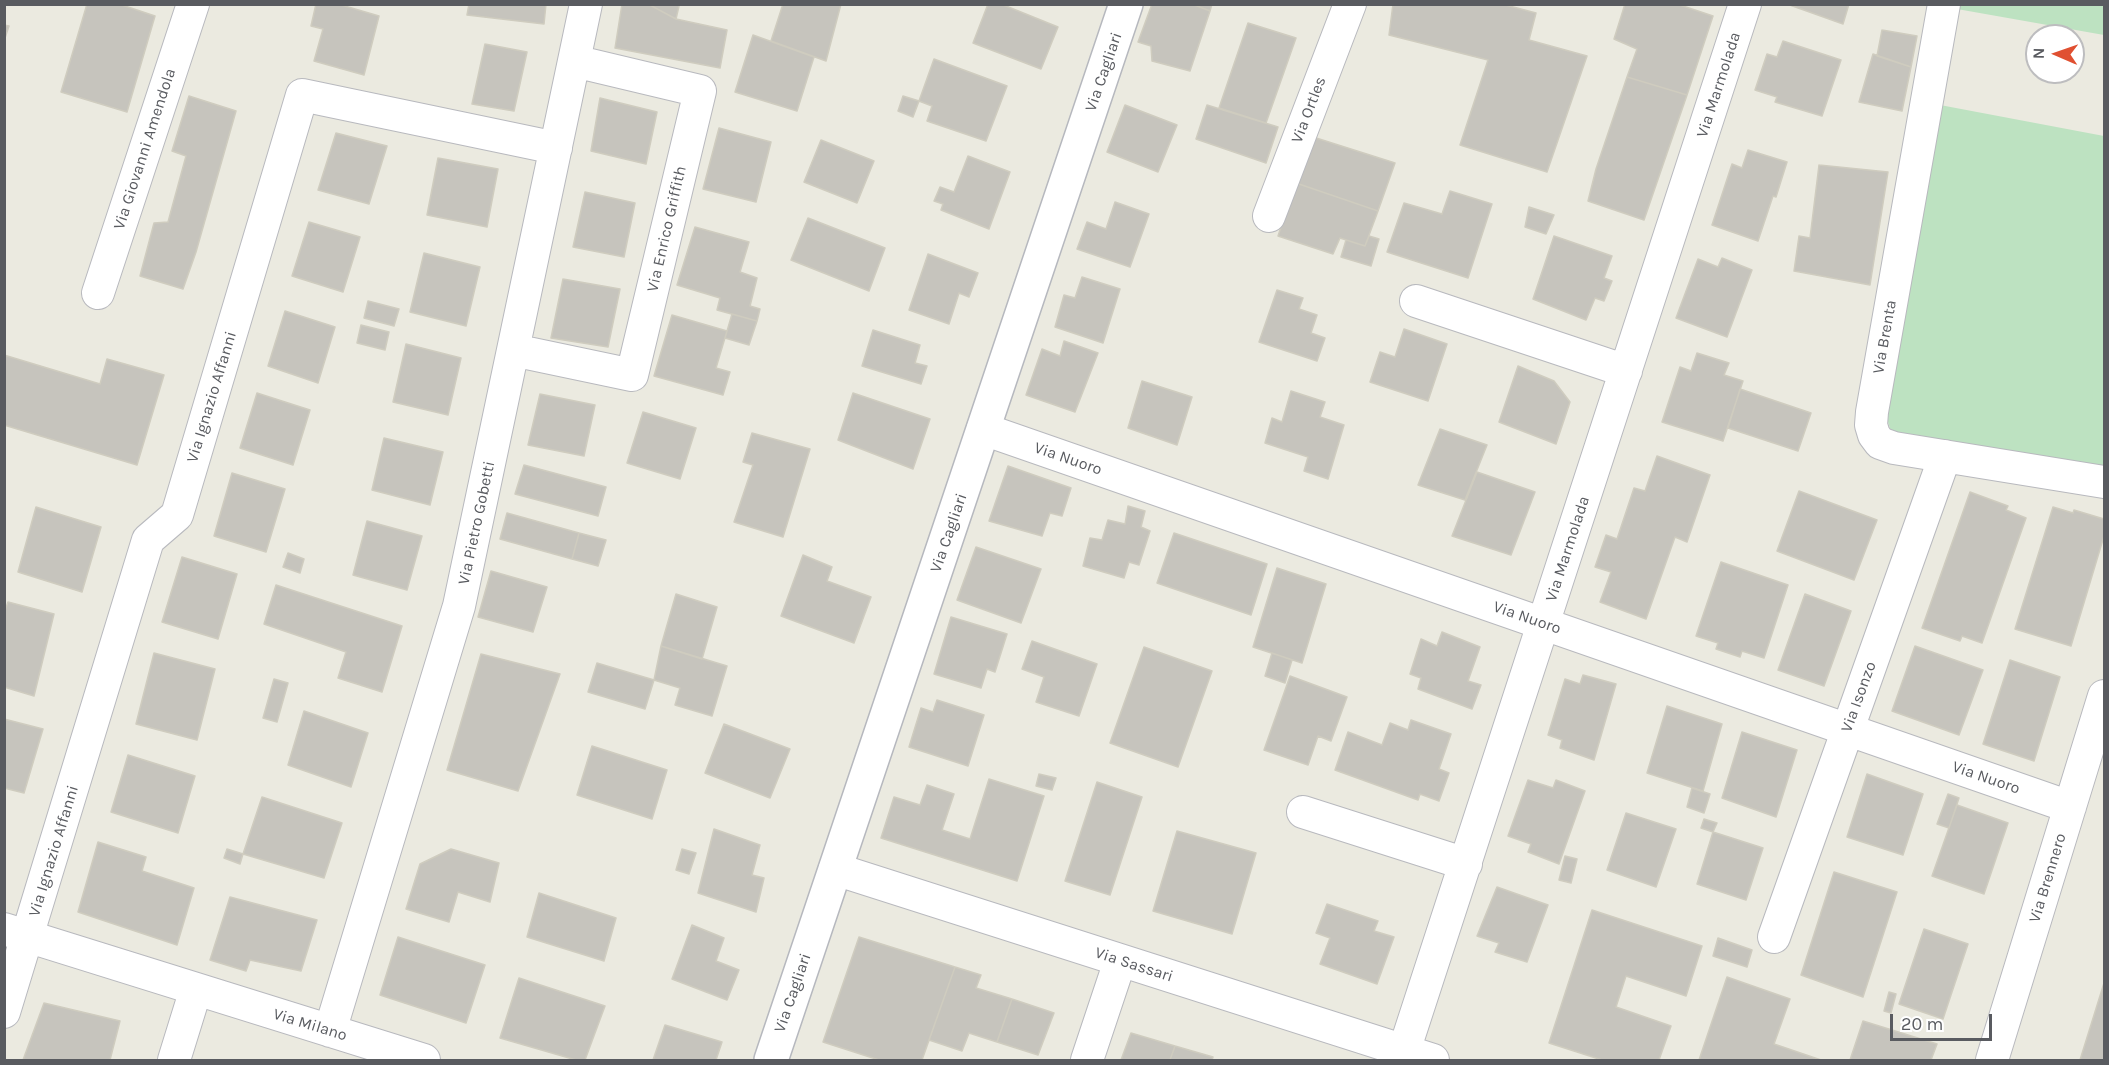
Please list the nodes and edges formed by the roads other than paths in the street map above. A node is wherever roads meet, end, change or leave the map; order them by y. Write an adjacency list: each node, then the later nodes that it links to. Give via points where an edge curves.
1 (193, 4): 10 (street, Via Giovanni Amendola)
2 (586, 4): 7 (street, Via Pietro Gobetti)
3 (1126, 4): 14 (street, Via Cagliari)
4 (1350, 4): 9 (street, Via Ortles)
5 (1745, 4): 13 (street, Via Marmolada)
6 (1944, 4): 15 (street, Via Brenta, via 1871,425 1876,439 1889,447)
7 (574, 61): 8 (street, Via Pietro Gobetti); 12 (street, Via Enrico Griffith, via 700,91 632,375)
8 (556, 148): 12 (street, Via Pietro Gobetti); 24 (street, Via Ignazio Affanni, via 302,95 177,515 148,540)
9 (1269, 216)
10 (98, 293)
11 (1416, 301): 13 (street)
12 (513, 350): 29 (street, Via Pietro Gobetti, via 459,606)
13 (1626, 371): 17 (street, Via Marmolada)
14 (983, 429): 17 (street, Via Nuoro); 23 (street, Via Cagliari)
15 (1945, 456): 16 (street, Via Brenta); 19 (street, Via Isonzo)
16 (2104, 482)
17 (1544, 624): 19 (street, Via Nuoro); 22 (street, Via Marmolada)
18 (2104, 696): 20 (street, Via Brennero)
19 (1848, 730): 20 (street, Via Nuoro); 25 (street, Via Isonzo)
20 (2070, 807): 35 (street, Via Brennero)
21 (1303, 812): 22 (street)
22 (1466, 864): 30 (street, Via Marmolada)
23 (835, 869): 26 (street, Via Sassari); 33 (street, Via Cagliari)
24 (16, 932): 27 (street, Via Milano); 28 (street)
25 (1774, 937)
26 (1120, 960): 30 (street, Via Sassari); 34 (street)
27 (196, 989): 29 (street, Via Milano); 31 (street)
28 (4, 1012)
29 (330, 1031): 32 (street, Via Milano)
30 (1415, 1057)
31 (174, 1060)
32 (424, 1060)
33 (771, 1060)
34 (1087, 1060)
35 (1992, 1060)

